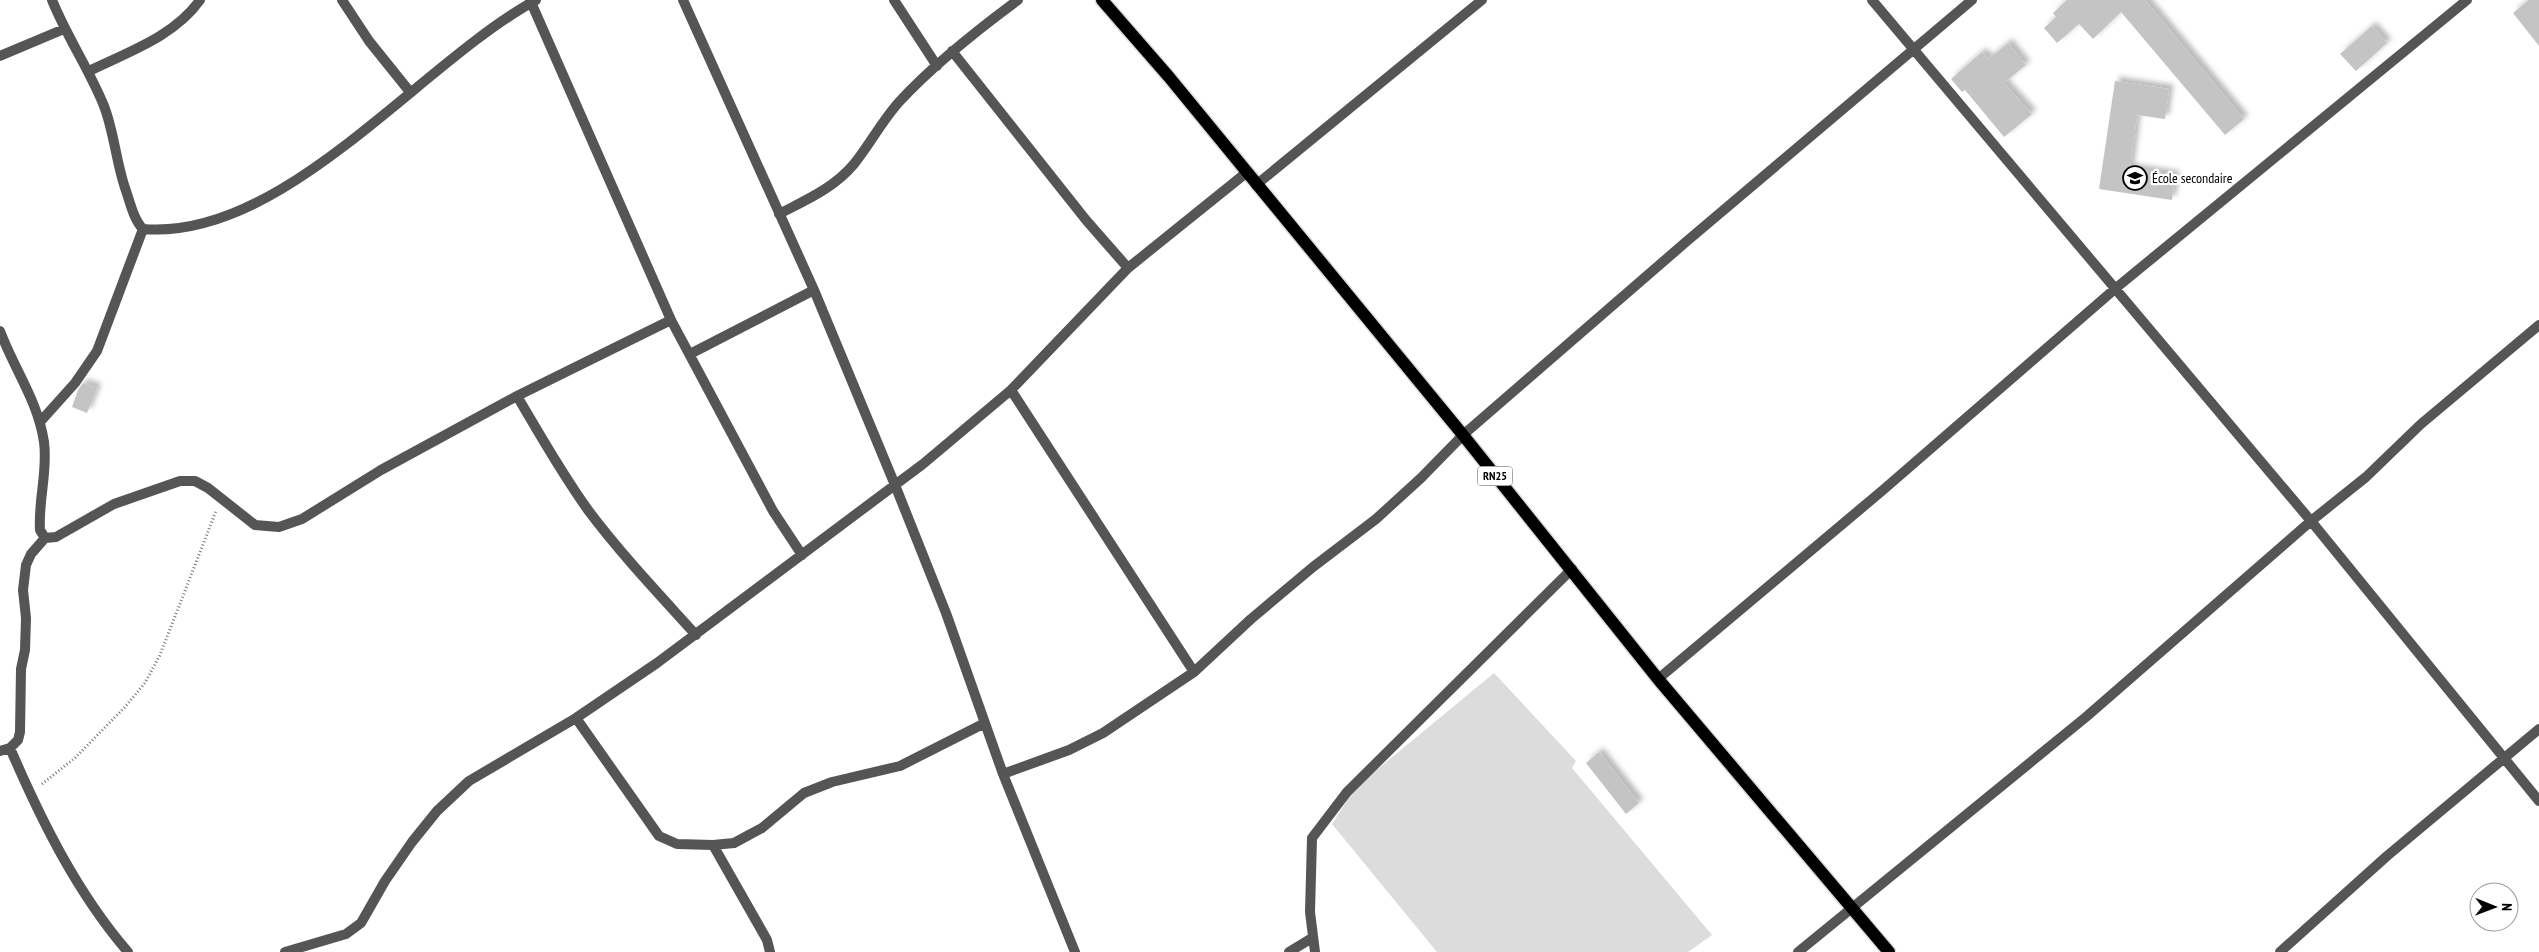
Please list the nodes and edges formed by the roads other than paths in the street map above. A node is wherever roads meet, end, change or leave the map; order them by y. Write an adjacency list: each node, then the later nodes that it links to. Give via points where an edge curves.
1 (52, 0): 13 (street)
2 (200, 0): 18 (street, via 191,13 154,40)
3 (342, 0): 19 (street, via 369,41)
4 (682, 0): 22 (street)
5 (894, 0): 17 (street)
6 (1018, 0): 15 (street)
7 (1102, 0): 20 (main road, RN25)
8 (1482, 0): 21 (street)
9 (1872, 0): 14 (street)
10 (1972, 0): 14 (street)
11 (2467, 0): 25 (street)
12 (532, 1): 19 (street); 27 (street)
13 (64, 29): 16 (street); 18 (street)
14 (1912, 50): 25 (street); 34 (street)
15 (952, 51): 17 (street); 24 (street)
16 (0, 56)
17 (936, 66): 22 (street, via 898,103 854,164 838,180)
18 (89, 71): 23 (street, via 105,109 129,199)
19 (410, 92): 23 (street, via 369,128 292,182 236,213 196,225)
20 (1246, 173): 21 (main road, RN25); 24 (street)
21 (1256, 185): 34 (main road, RN25)
22 (779, 214): 26 (street)
23 (143, 230): 33 (street, via 96,351 75,382)
24 (1128, 268): 31 (street)
25 (2116, 288): 36 (street); 42 (street)
26 (814, 290): 30 (street); 35 (street)
27 (672, 320): 30 (street); 32 (street)
28 (2539, 325): 36 (street)
29 (0, 331): 33 (street)
30 (690, 354): 38 (street, via 773,511)
31 (1011, 390): 35 (street); 41 (street)
32 (517, 396): 37 (street, via 381,470 302,519 279,526 254,526 221,496 195,481 180,481 114,504 56,537); 40 (street, via 588,510)
33 (40, 422): 37 (street, via 44,444 39,517 40,530)
34 (1463, 435): 39 (main road, RN25); 41 (street, via 1376,519 1312,567)
35 (895, 485): 38 (street); 44 (street)
36 (2311, 521): 47 (street); 51 (street, via 2086,717)
37 (45, 538): 46 (street, via 26,565 20,732 18,740)
38 (802, 555): 40 (street)
39 (1572, 569): 42 (main road, RN25); 52 (street, via 1347,792 1312,838)
40 (696, 635): 43 (street)
41 (1194, 672): 48 (street, via 1104,733 1069,750)
42 (1658, 679): 51 (main road, RN25)
43 (576, 718): 50 (street, via 659,836 677,844); 54 (street, via 469,781 437,811 385,881 360,924 346,934)
44 (985, 722): 48 (street); 50 (street, via 900,766 832,782 804,793 748,838)
45 (2539, 728): 47 (street)
46 (5, 750): 53 (street, via 99,919)
47 (2504, 760): 49 (street); 61 (street, via 2409,837)
48 (1003, 774): 56 (street)
49 (2539, 802)
50 (713, 846): 55 (street, via 767,940)
51 (1853, 909): 59 (street); 60 (main road, RN25)
52 (1312, 938): 57 (street); 58 (street)
53 (128, 952)
54 (285, 952)
55 (770, 952)
56 (1075, 952)
57 (1289, 952)
58 (1315, 952)
59 (1798, 952)
60 (1889, 952)
61 (2280, 952)

